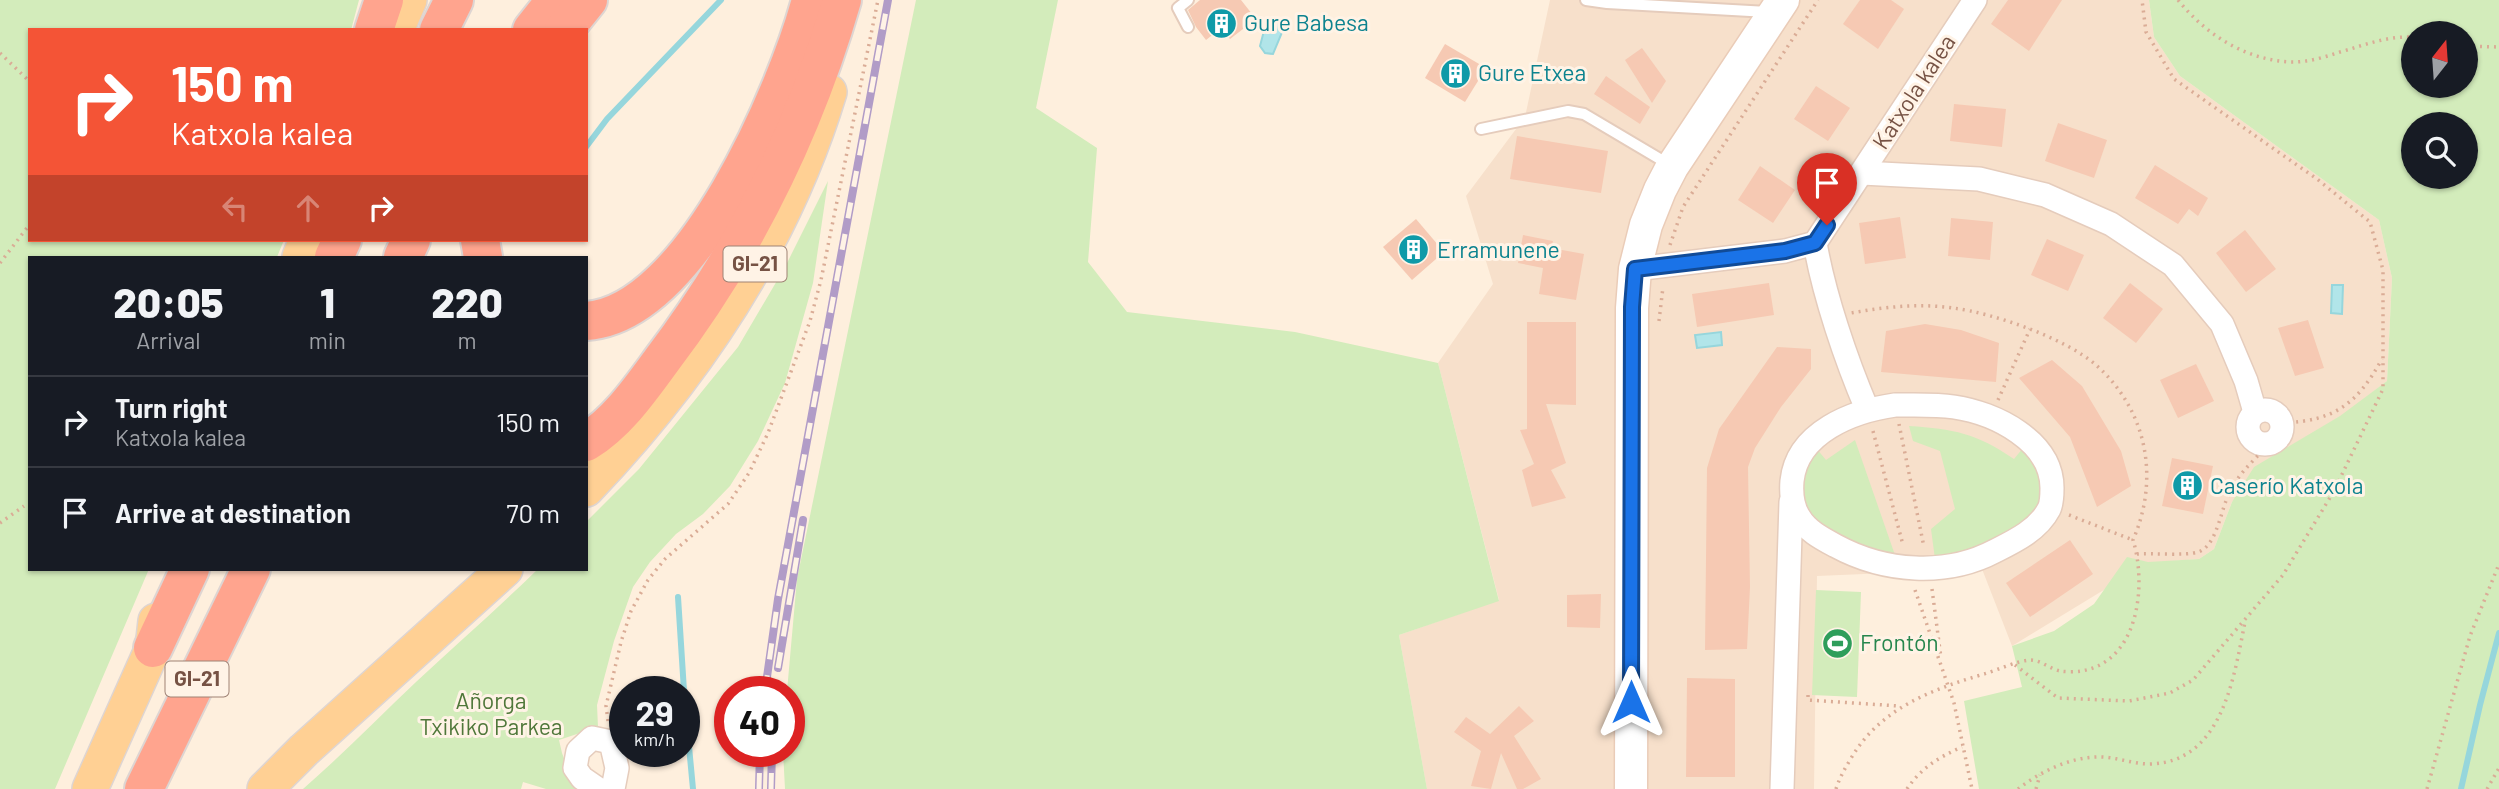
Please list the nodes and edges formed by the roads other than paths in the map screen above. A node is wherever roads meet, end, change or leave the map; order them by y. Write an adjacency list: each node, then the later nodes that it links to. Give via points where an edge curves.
1 (384, 0): 15 (highway)
2 (409, 0): 16 (main road)
3 (454, 0): 17 (highway)
4 (463, 0): 18 (highway)
5 (556, 0): 19 (highway)
6 (588, 0): 20 (highway)
7 (811, 0): 26 (highway, via 785,80 763,129 707,225 646,296 621,312)
8 (842, 0): 29 (highway, via 794,139 723,271 628,405)
9 (852, 0): 30 (main road, GI-21, via 815,133 767,242 682,379)
10 (1188, 0): 14 (lane, via 1178,8)
11 (1586, 0): 13 (lane)
12 (1975, 0): 23 (street, Katxola kalea)
13 (1779, 6): 22 (street)
14 (1188, 27)
15 (375, 28)
16 (397, 28)
17 (440, 28)
18 (456, 28)
19 (534, 28)
20 (566, 28)
21 (1481, 129): 22 (lane, via 1567,111 1584,114)
22 (1672, 167): 25 (street, via 1646,225)
23 (1862, 173): 24 (street, Katxola kalea); 28 (street, via 1979,179 2045,195 2111,224 2173,265 2222,324)
24 (1815, 243): 25 (street); 27 (street)
25 (1653, 268): 42 (street, via 1632,307)
26 (588, 320)
27 (1867, 409): 31 (street, via 1830,426 1805,446 1793,470); 31 (street, via 1953,407 1990,418 2043,455 2052,474 2050,508 2033,529 1990,554 1960,564 1919,567 1874,562 1824,540 1798,516)
28 (2255, 412): 28 (street, via 2248,422 2249,433 2256,442 2268,444 2280,434 2282,423 2271,411)
29 (588, 440)
30 (588, 486)
31 (1791, 494): 43 (street)
32 (170, 571): 36 (main road, GI-21, via 158,601)
33 (189, 571): 36 (highway, GI-21)
34 (249, 571): 38 (highway, GI-21)
35 (503, 571): 39 (main road)
36 (153, 648): 37 (main road, GI-21)
37 (90, 789)
38 (144, 789)
39 (265, 789)
40 (598, 789): 41 (street, via 575,768 578,751 593,738 611,742 617,768)
41 (613, 789)
42 (1631, 789)
43 (1782, 789)

